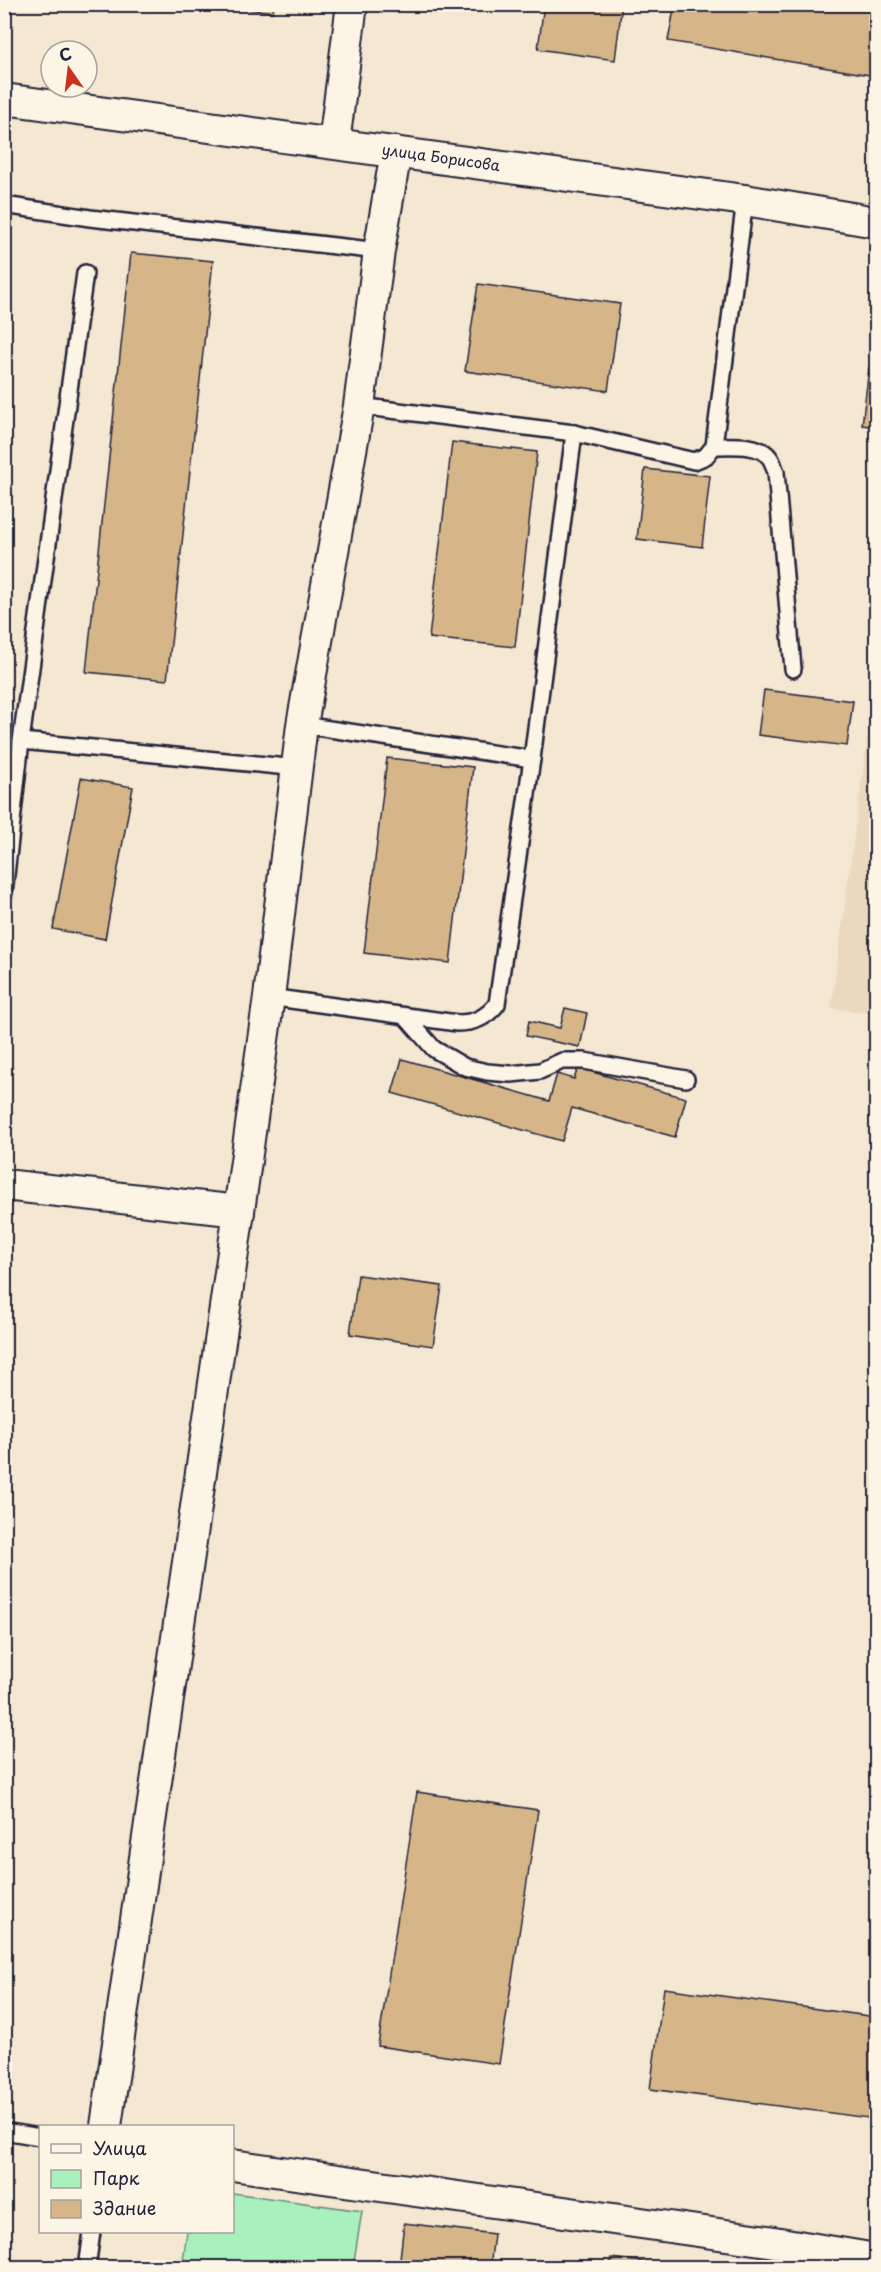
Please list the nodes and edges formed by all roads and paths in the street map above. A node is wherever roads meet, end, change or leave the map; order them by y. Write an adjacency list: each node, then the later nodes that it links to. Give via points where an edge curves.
1 (352, 4): 3 (street)
2 (4, 99): 3 (street, улица Борисова)
3 (334, 143): 4 (street, улица Борисова)
4 (396, 152): 5 (street, улица Борисова); 8 (street)
5 (744, 200): 7 (street, улица Борисова); 12 (lane)
6 (4, 205): 8 (lane)
7 (876, 222)
8 (379, 251): 10 (street)
9 (85, 273): 15 (lane)
10 (359, 406): 11 (lane); 14 (street)
11 (574, 433): 12 (lane, via 694,461 706,456); 16 (lane)
12 (714, 446): 13 (lane, via 757,449 769,456 776,472)
13 (793, 669)
14 (302, 725): 16 (lane); 17 (street)
15 (21, 741): 17 (lane); 18 (lane)
16 (532, 759): 20 (lane, via 497,1004 485,1016 469,1023)
17 (298, 768): 19 (street)
18 (4, 893)
19 (269, 997): 20 (lane); 23 (street)
20 (405, 1016): 21 (lane, via 434,1049 465,1067 487,1072 540,1071 562,1061 584,1061)
21 (686, 1079)
22 (4, 1185): 23 (street)
23 (239, 1211): 24 (street)
24 (106, 2125)
25 (4, 2131): 26 (lane)
26 (39, 2137)
27 (234, 2165): 29 (street)
28 (92, 2233): 30 (lane)
29 (876, 2259)
30 (87, 2268)

